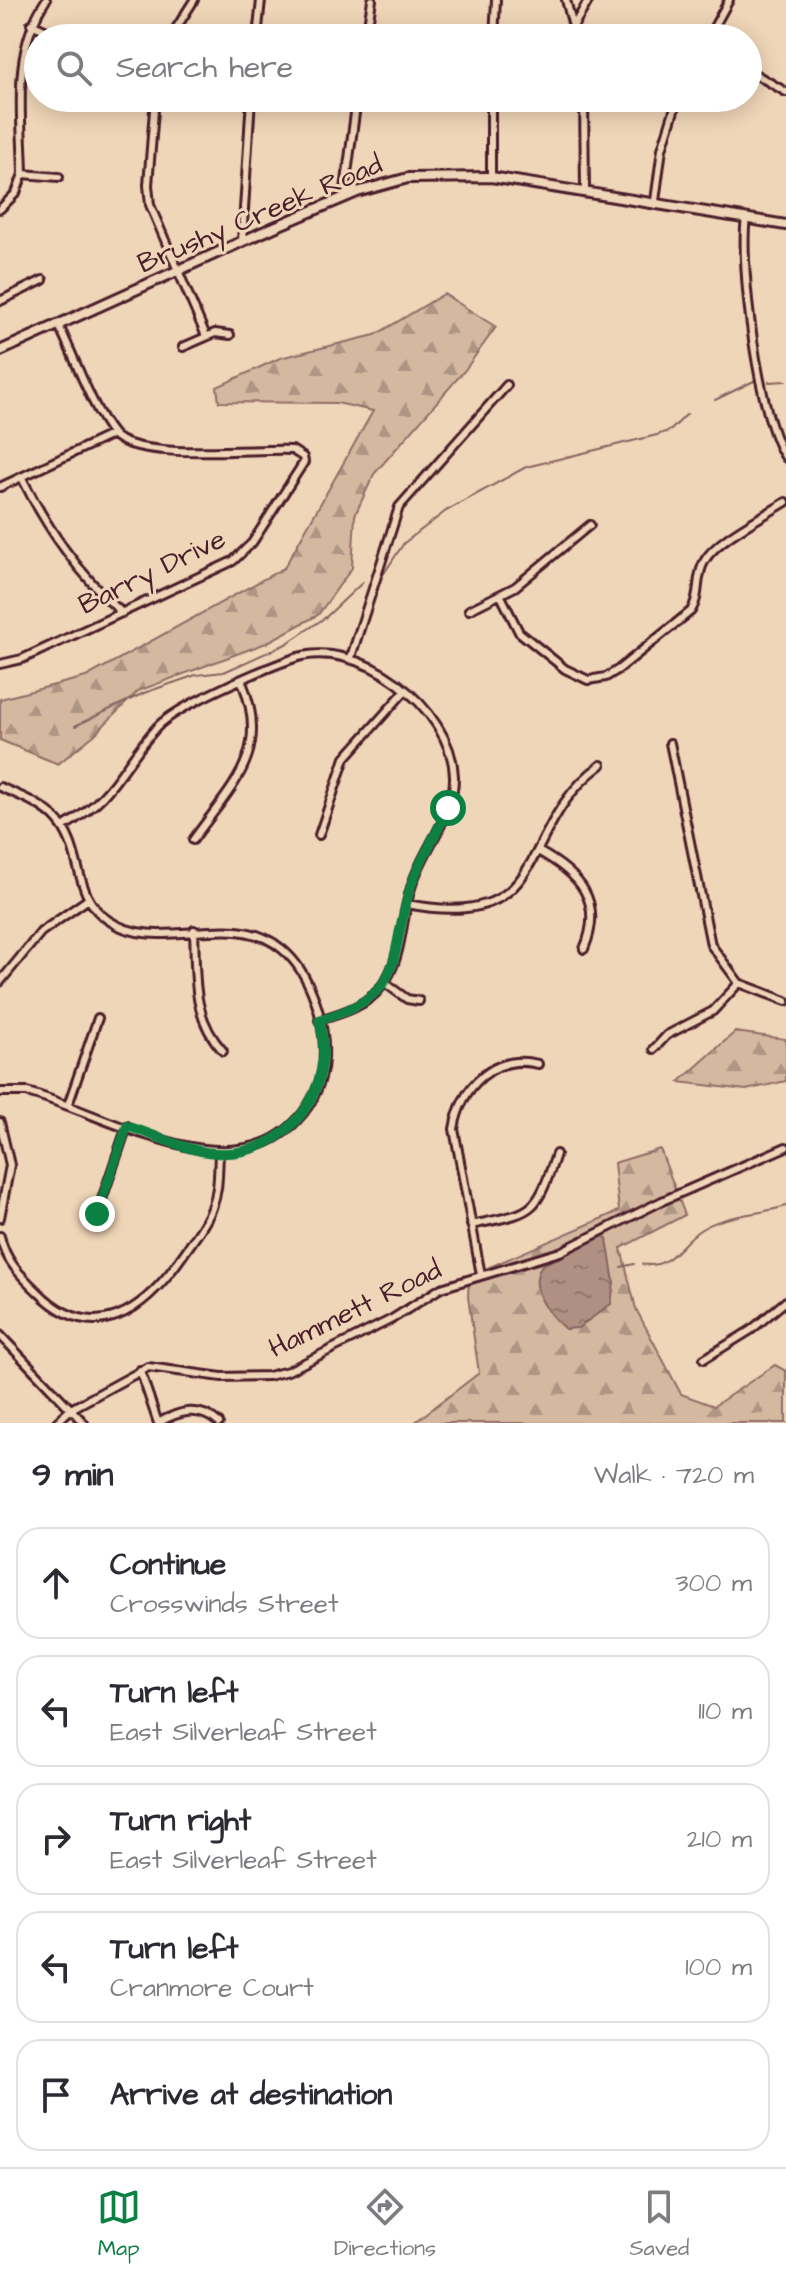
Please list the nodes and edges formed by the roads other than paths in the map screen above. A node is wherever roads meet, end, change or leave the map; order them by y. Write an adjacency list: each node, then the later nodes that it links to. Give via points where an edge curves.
1 (46, 0): 9 (street)
2 (194, 0): 10 (street)
3 (261, 0): 11 (street)
4 (372, 0): 12 (street)
5 (496, 0): 13 (street)
6 (566, 0): 14 (street)
7 (589, 0): 15 (street)
8 (729, 0): 16 (street)
9 (31, 24)
10 (179, 24)
11 (258, 24)
12 (368, 24)
13 (495, 24)
14 (574, 24)
15 (575, 24)
16 (716, 24)
17 (24, 43): 26 (street)
18 (762, 78): 19 (street)
19 (786, 92)
20 (154, 112): 36 (street, via 148,194)
21 (250, 112): 35 (street)
22 (355, 112): 30 (street)
23 (491, 112): 28 (street)
24 (584, 112): 29 (street)
25 (674, 112): 31 (street)
26 (23, 174): 27 (street); 32 (street, via 16,193)
27 (59, 177)
28 (491, 177): 29 (main road, Brushy Creek Road); 30 (main road, Brushy Creek Road, via 408,178)
29 (585, 190): 31 (main road, Brushy Creek Road)
30 (344, 197): 35 (main road, Brushy Creek Road)
31 (655, 201): 33 (main road, Brushy Creek Road)
32 (0, 209)
33 (746, 218): 34 (main road, Brushy Creek Road); 46 (street, via 752,335 771,430)
34 (786, 225)
35 (242, 241): 36 (main road, Brushy Creek Road)
36 (176, 271): 39 (main road, Brushy Creek Road); 41 (street)
37 (43, 280): 38 (street)
38 (0, 301)
39 (58, 324): 43 (main road, Brushy Creek Road); 45 (street)
40 (230, 335): 41 (street)
41 (206, 336): 42 (street)
42 (183, 347)
43 (0, 351)
44 (507, 385): 54 (street, via 399,507)
45 (113, 434): 47 (street); 53 (street, Barry Drive, via 141,449 284,450 303,457 304,465 246,549 220,569)
46 (786, 458)
47 (22, 478): 48 (street); 53 (street, via 54,537)
48 (0, 487)
49 (786, 502): 51 (street, via 712,550 701,567 698,599 691,611 606,677 588,680 544,654 519,632)
50 (590, 525): 51 (street)
51 (501, 596): 52 (street)
52 (469, 610)
53 (122, 613): 55 (street, Barry Drive)
54 (351, 657): 56 (street, via 301,656); 57 (street, via 380,671)
55 (0, 664)
56 (242, 682): 61 (street, via 165,720 104,799); 63 (street, via 254,719 251,752)
57 (404, 692): 62 (street, via 345,758); 66 (street, via 441,732 454,777 448,808)
58 (670, 743): 71 (street, via 707,933)
59 (601, 765): 64 (street, via 570,791)
60 (0, 787): 61 (street, via 41,806)
61 (63, 827): 65 (street)
62 (319, 835)
63 (193, 840)
64 (538, 851): 66 (street, via 516,885 483,905 453,911); 68 (street, via 568,868 585,891 591,920)
65 (87, 900): 67 (street, via 108,921 128,930); 69 (street, via 41,932)
66 (407, 904): 70 (street)
67 (194, 930): 75 (street, via 244,931 277,945 303,973); 77 (street, via 199,1013)
68 (584, 949)
69 (0, 982)
70 (385, 983): 72 (street); 75 (street, via 363,1003)
71 (739, 983): 73 (street); 76 (street, via 713,1011 667,1035)
72 (419, 1001)
73 (786, 1001)
74 (98, 1018): 80 (street)
75 (319, 1020): 84 (street, via 323,1070 302,1114 264,1144)
76 (654, 1049)
77 (223, 1051)
78 (538, 1064): 88 (street, via 523,1060 483,1074 461,1101 454,1129)
79 (0, 1092): 80 (street, via 27,1092)
80 (68, 1105): 82 (street)
81 (0, 1122): 87 (street, via 10,1158)
82 (127, 1126): 84 (street); 86 (street)
83 (786, 1147): 90 (street, Hammett Road, via 560,1252)
84 (219, 1153): 89 (street, via 217,1191 206,1221 156,1292 121,1315 83,1317 48,1302 13,1267)
85 (556, 1154): 88 (street, via 544,1191 531,1210)
86 (97, 1214)
87 (0, 1218)
88 (471, 1225): 90 (street)
89 (0, 1236)
90 (481, 1275): 94 (street, Hammett Road, via 441,1288 392,1319 278,1374 222,1377 156,1367)
91 (786, 1301): 93 (street)
92 (0, 1336): 95 (street)
93 (704, 1359)
94 (140, 1370): 95 (street); 98 (street)
95 (71, 1409): 96 (street); 97 (street)
96 (56, 1423)
97 (84, 1423)
98 (158, 1423): 99 (street, via 185,1411)
99 (219, 1423)

